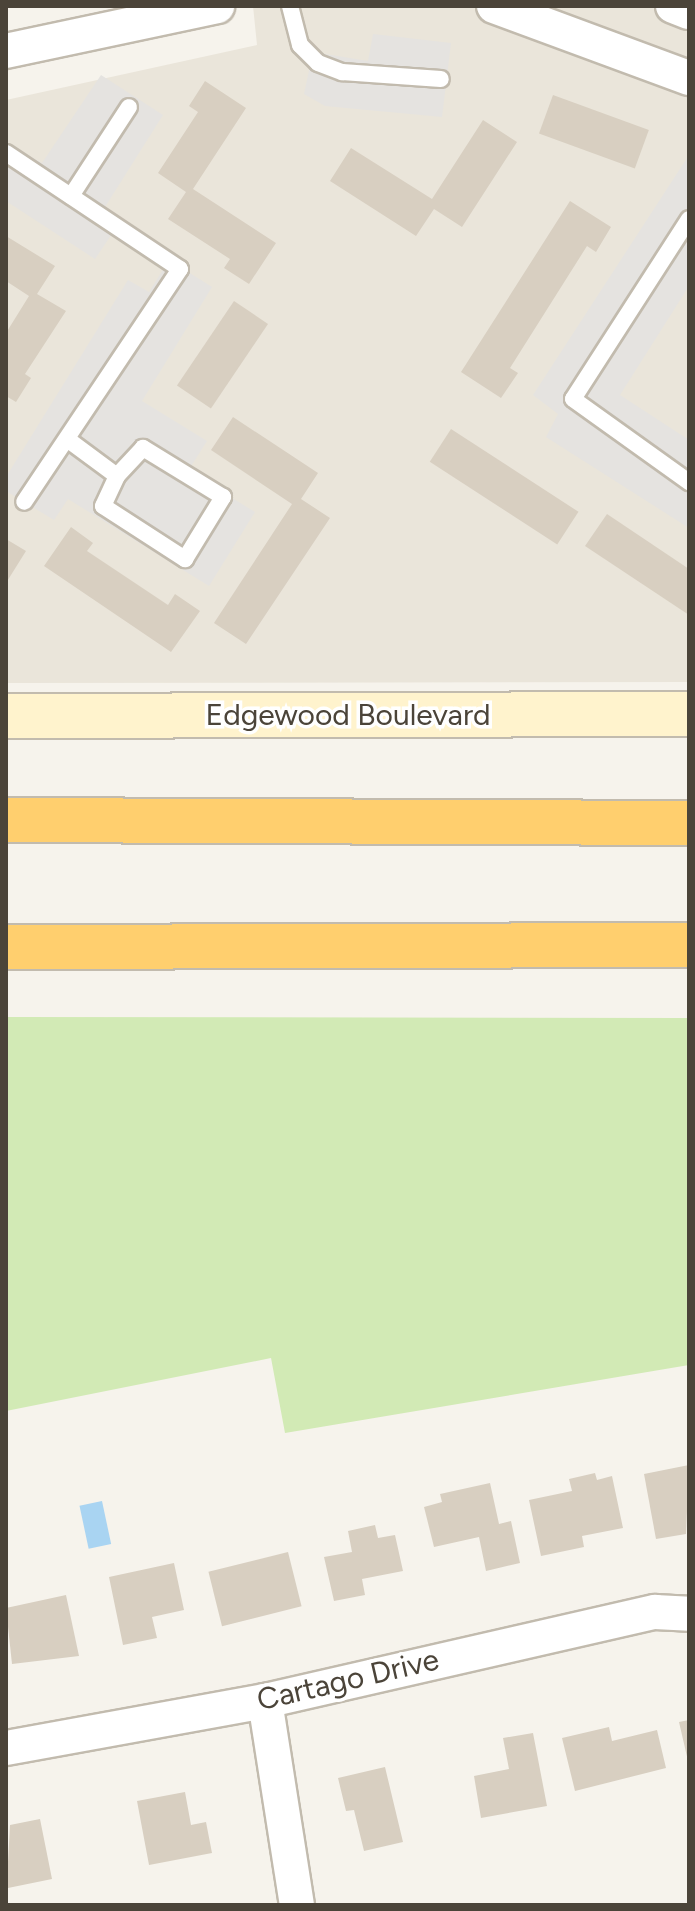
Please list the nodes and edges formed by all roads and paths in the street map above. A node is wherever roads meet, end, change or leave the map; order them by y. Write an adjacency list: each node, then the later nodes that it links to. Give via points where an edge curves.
1 (217, 6): 6 (street)
2 (290, 6): 8 (lane, via 300,45 318,63 342,72)
3 (494, 6): 7 (street)
4 (673, 6): 5 (street)
5 (689, 12)
6 (6, 51)
7 (689, 78)
8 (441, 79)
9 (129, 107): 11 (lane)
10 (6, 153): 11 (lane)
11 (71, 196): 13 (lane, via 180,269)
12 (689, 219): 15 (lane, via 573,399)
13 (67, 439): 14 (lane); 16 (lane)
14 (117, 476): 14 (lane, via 103,506 185,559 223,497 143,448)
15 (689, 482)
16 (24, 502)
17 (689, 714): 18 (street, Edgewood Boulevard)
18 (6, 716)
19 (6, 820): 20 (highway)
20 (689, 823)
21 (689, 945): 22 (highway)
22 (6, 947)
23 (689, 1614): 24 (street, Cartago Drive, via 655,1612)
24 (265, 1701): 25 (street, Cartago Drive); 26 (street)
25 (6, 1748)
26 (297, 1905)

